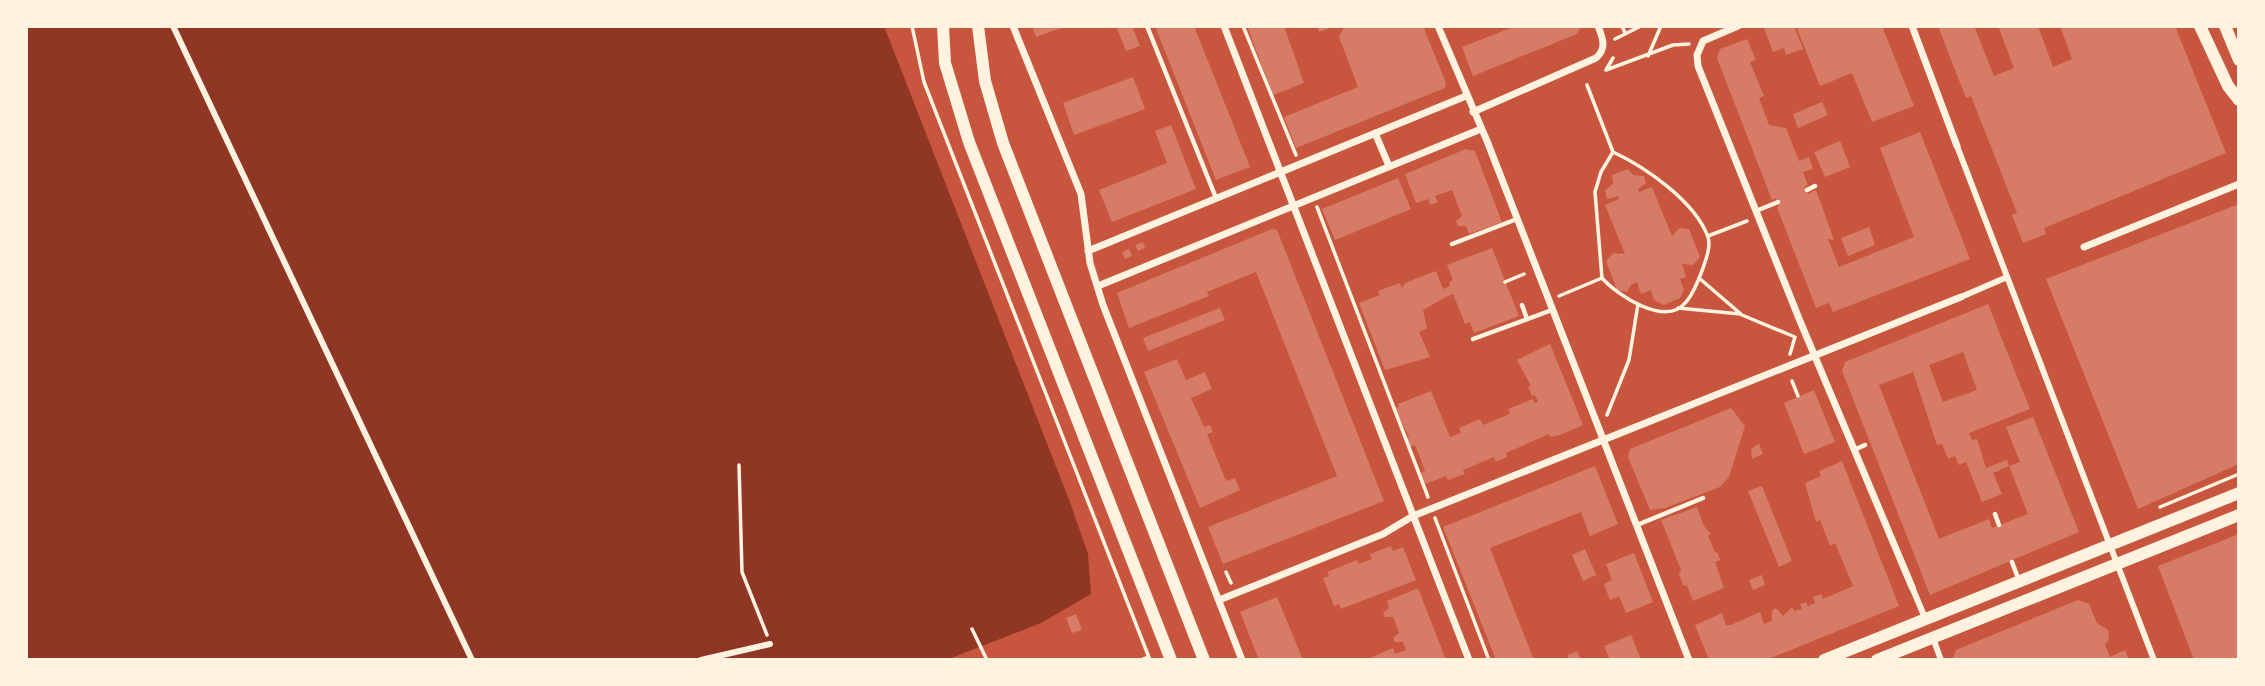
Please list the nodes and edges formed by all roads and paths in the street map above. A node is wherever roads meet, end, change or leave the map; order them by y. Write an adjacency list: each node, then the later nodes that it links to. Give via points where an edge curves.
1 (173, 26): 96 (street)
2 (912, 26): 95 (path, via 924,82)
3 (943, 26): 100 (main road, via 946,63 969,142)
4 (978, 26): 101 (main road, via 985,81 1003,143)
5 (1013, 26): 50 (street, via 1081,194)
6 (1147, 26): 41 (lane)
7 (1224, 26): 36 (street)
8 (1243, 26): 34 (path)
9 (1438, 26): 27 (street)
10 (1598, 26): 22 (street)
11 (1622, 26): 18 (path)
12 (1641, 26): 18 (path)
13 (1661, 26): 24 (path)
14 (1738, 26): 20 (street)
15 (1912, 26): 32 (street)
16 (2200, 26): 28 (main road)
17 (2225, 26): 25 (main road)
18 (1625, 33): 19 (path)
19 (1614, 40): 21 (path); 22 (path)
20 (1699, 45): 24 (path, via 1683,43); 44 (street, via 1697,55)
21 (1615, 47)
22 (1603, 50): 29 (street, via 1596,58)
23 (1614, 54): 24 (path, via 1606,70)
24 (1648, 55)
25 (2239, 60)
26 (1587, 85): 33 (path)
27 (1466, 96): 29 (street); 31 (street)
28 (2239, 100)
29 (1474, 112): 30 (street)
30 (1481, 129): 35 (street); 45 (street)
31 (1375, 133): 34 (street); 35 (street)
32 (1957, 146): 54 (street)
33 (1613, 152): 47 (path, via 1657,176); 52 (path, via 1595,192)
34 (1300, 164): 36 (street)
35 (1389, 166): 40 (street)
36 (1279, 173): 41 (street); 43 (street)
37 (2239, 184): 49 (street)
38 (1815, 186): 39 (lane)
39 (1807, 190)
40 (1313, 197): 43 (street); 78 (path)
41 (1216, 198): 50 (street)
42 (1778, 202): 44 (lane)
43 (1292, 205): 56 (street); 82 (street)
44 (1756, 211): 67 (street)
45 (1517, 219): 48 (lane); 62 (street)
46 (1749, 220): 47 (path)
47 (1708, 236): 53 (path)
48 (1452, 244)
49 (2084, 247)
50 (1088, 251): 56 (street)
51 (1524, 274): 55 (path)
52 (1602, 278): 57 (path); 59 (path, via 1615,293)
53 (1699, 278): 61 (path); 63 (path)
54 (2006, 278): 58 (street); 85 (street)
55 (1505, 282)
56 (1098, 286): 90 (street)
57 (1559, 296)
58 (1961, 297): 67 (street)
59 (1638, 304): 61 (path, via 1664,312); 70 (path, via 1629,360)
60 (1522, 305): 64 (lane)
61 (1678, 308): 63 (path)
62 (1553, 309): 64 (lane); 71 (street)
63 (1742, 315): 65 (path)
64 (1527, 319): 66 (lane)
65 (1795, 337)
66 (1473, 340)
67 (1813, 355): 71 (street); 73 (street)
68 (1791, 381): 69 (path)
69 (1798, 396)
70 (1606, 415)
71 (1604, 439): 78 (street); 83 (street)
72 (1865, 445): 73 (lane)
73 (1853, 450): 89 (street)
74 (738, 465): 94 (path, via 742,572)
75 (2239, 474): 79 (path)
76 (2239, 493): 85 (main road)
77 (1703, 498): 83 (lane)
78 (1432, 508): 82 (street); 104 (path)
79 (2151, 511)
80 (1995, 514): 84 (lane)
81 (2239, 515): 87 (main road)
82 (1413, 516): 90 (street, via 1383,534); 103 (street)
83 (1637, 525): 105 (street)
84 (1999, 525)
85 (2110, 545): 87 (street); 88 (main road)
86 (2012, 562): 88 (lane)
87 (2118, 563): 93 (main road); 109 (street)
88 (2020, 582): 91 (main road)
89 (1912, 587): 91 (street)
90 (1219, 600): 102 (street)
91 (1926, 620): 106 (main road)
92 (972, 629): 98 (path)
93 (1933, 637): 107 (main road); 108 (street)
94 (771, 644): 97 (street)
95 (1149, 658): 99 (path)
96 (472, 660)
97 (701, 660)
98 (987, 660)
99 (1141, 660)
100 (1171, 660)
101 (1203, 660)
102 (1242, 660)
103 (1469, 660)
104 (1489, 660)
105 (1689, 660)
106 (1824, 660)
107 (1877, 660)
108 (1941, 660)
109 (2154, 660)

